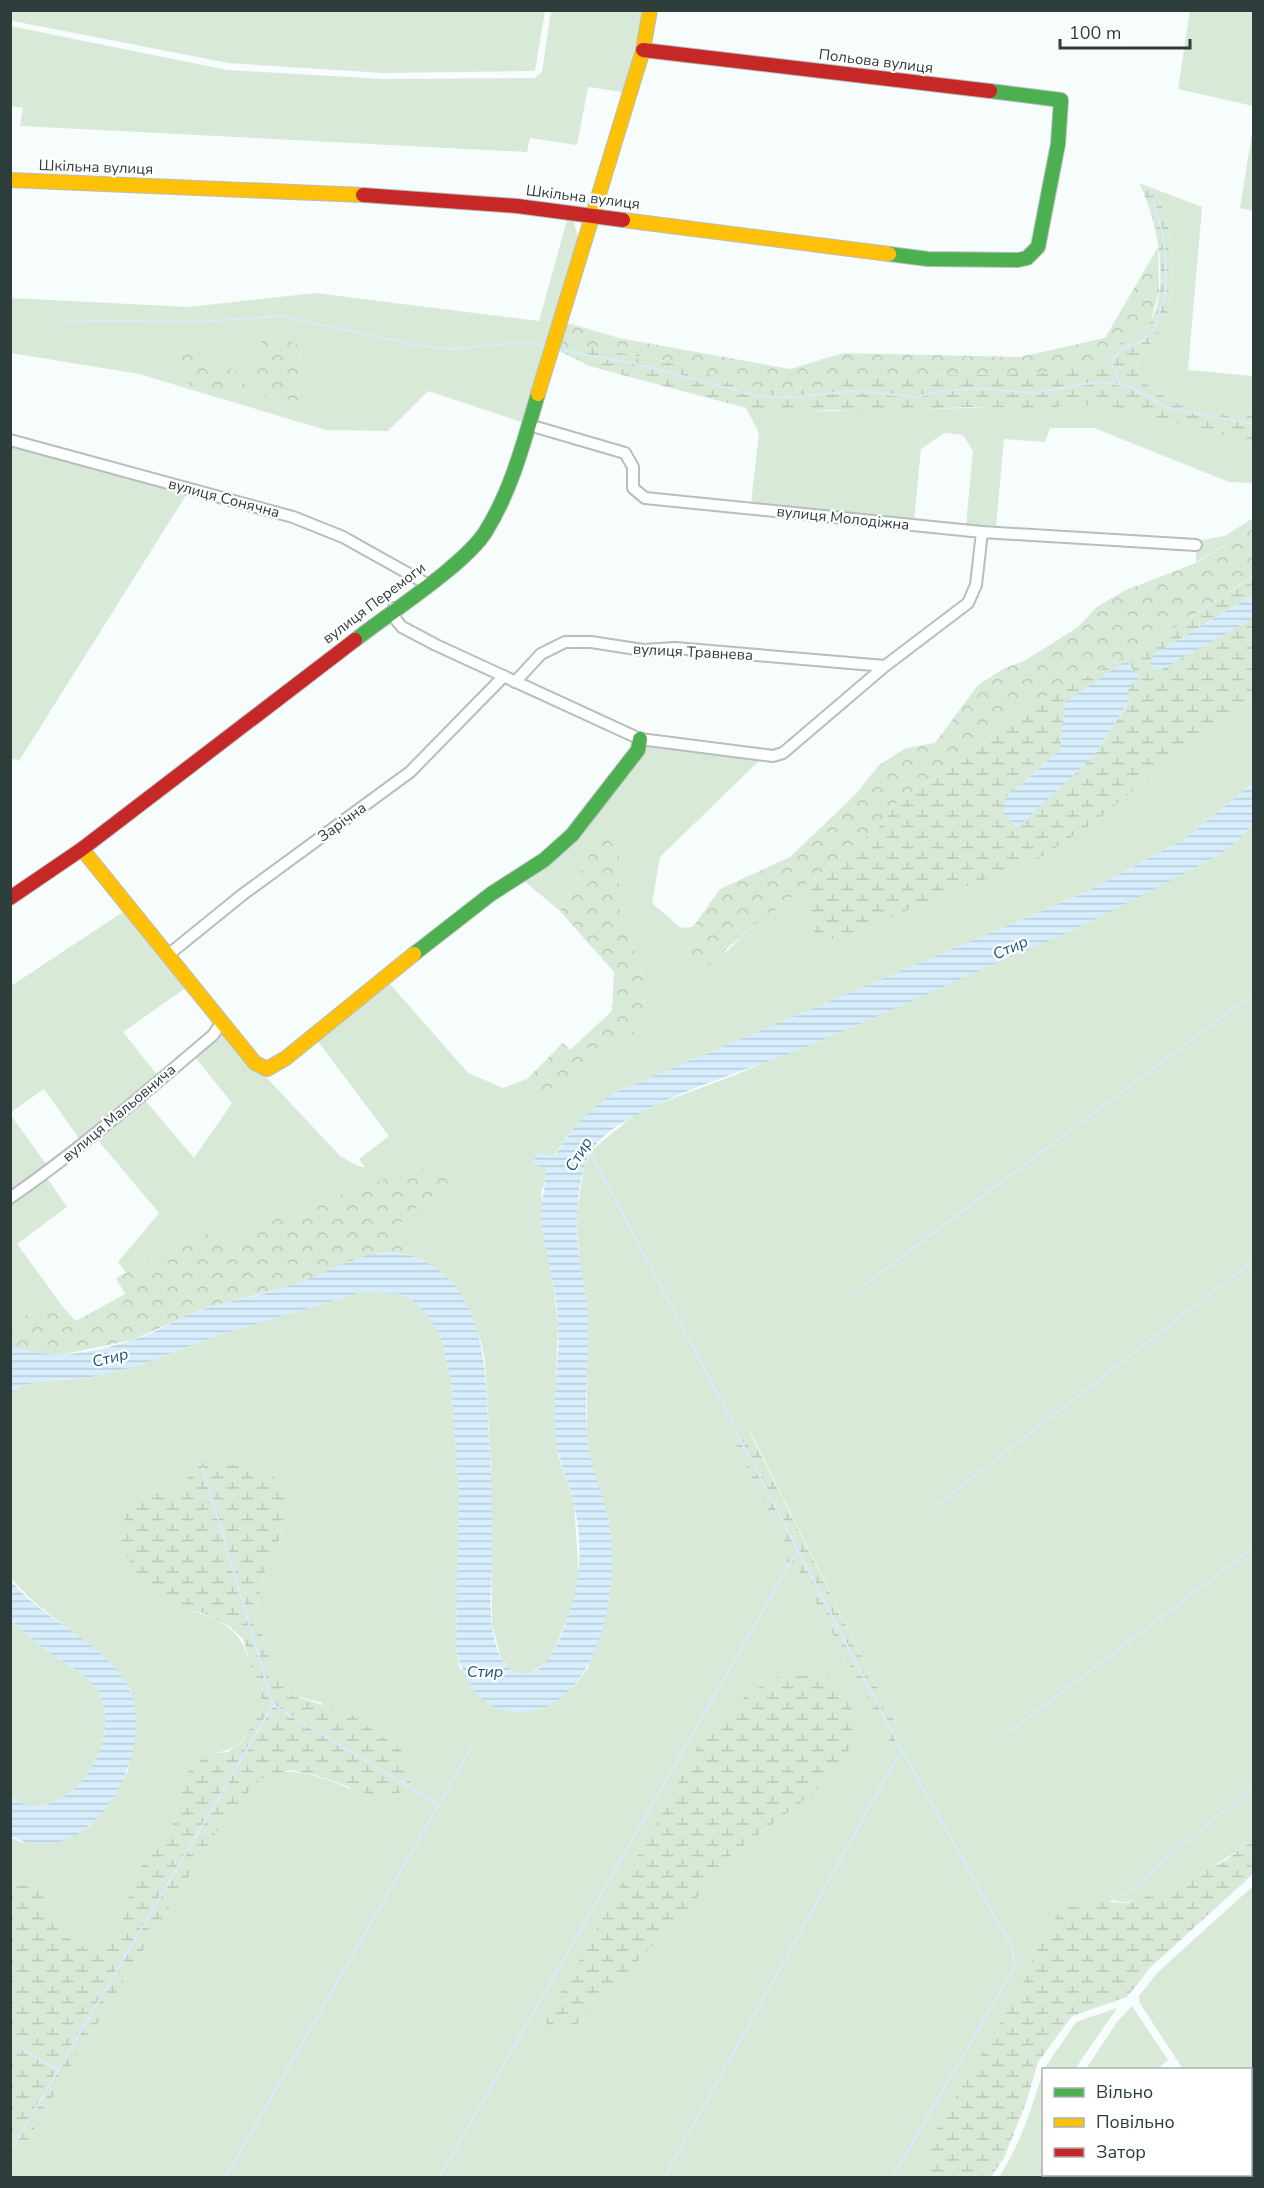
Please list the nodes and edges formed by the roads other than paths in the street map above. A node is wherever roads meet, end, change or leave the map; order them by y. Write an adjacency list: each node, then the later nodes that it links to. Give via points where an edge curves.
1 (650, 10): 2 (street, вулиця Перемоги)
2 (643, 50): 3 (street, Польова вулиця, via 1061,100); 5 (street, вулиця Перемоги)
3 (1059, 144): 5 (street, Шкільна вулиця, via 1038,248 1028,258 1018,260 928,260)
4 (10, 180): 5 (street, Шкільна вулиця, via 332,194)
5 (591, 214): 6 (street, вулиця Перемоги)
6 (529, 425): 8 (street, вулиця Молодіжна, via 624,453 633,467 633,488 645,498); 10 (street, вулиця Перемоги, via 511,482 485,533 460,559)
7 (10, 440): 10 (street, вулиця Сонячна, via 293,517 343,537)
8 (982, 532): 9 (street, вулиця Молодіжна); 12 (street, via 976,585 968,603)
9 (1196, 545)
10 (427, 584): 11 (street, вулиця Перемоги)
11 (394, 608): 13 (street, via 402,627); 16 (street, вулиця Перемоги)
12 (885, 666): 14 (street, вулиця Травнева, via 675,648 631,649 577,641 546,650); 15 (street, via 783,753 773,756)
13 (504, 676): 14 (street); 18 (street, Зарічна, via 410,771)
14 (515, 682): 15 (street)
15 (640, 739): 19 (street, via 638,750 572,835 544,860 491,894 422,947 273,1068 255,1063)
16 (82, 849): 17 (street, вулиця Перемоги); 18 (street)
17 (10, 898)
18 (168, 955): 19 (street)
19 (222, 1022): 20 (street, вулиця Мальовнича, via 213,1035 129,1106)
20 (10, 1198)

